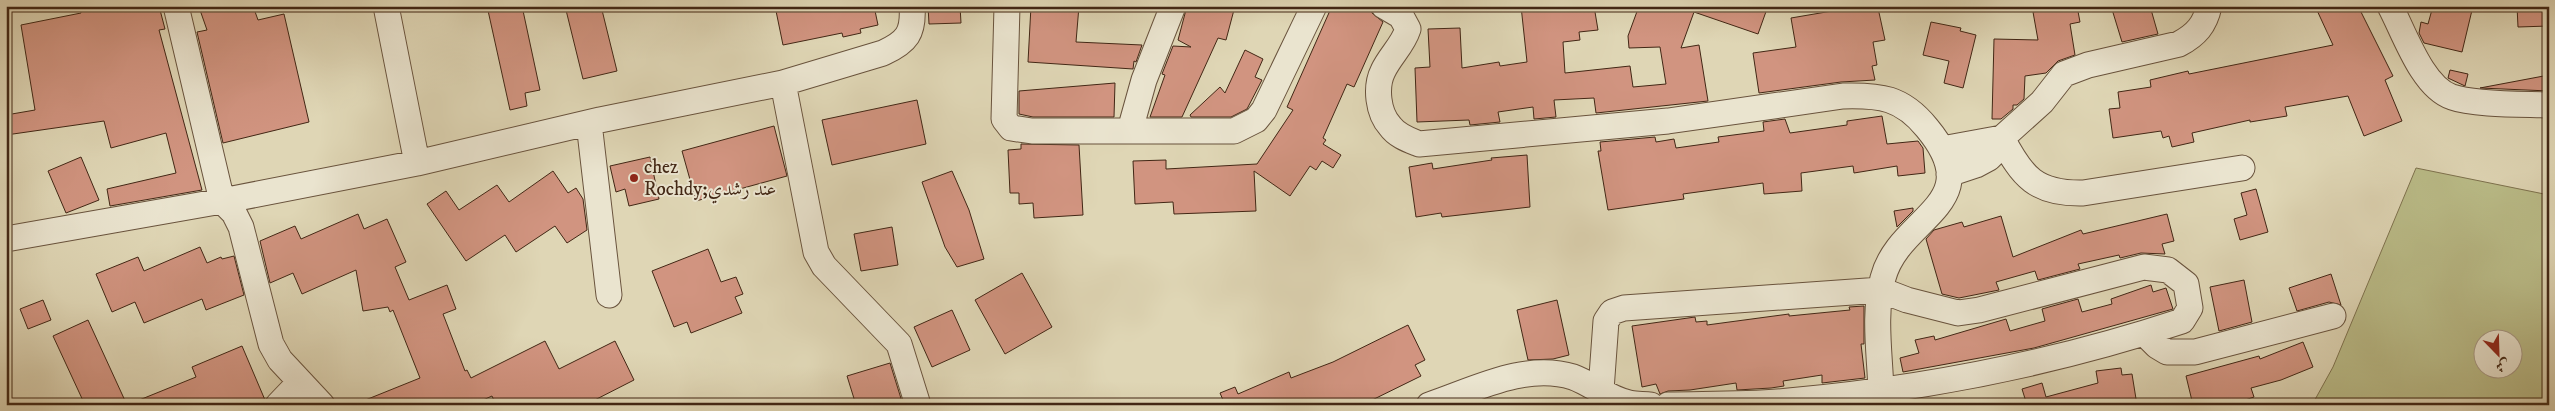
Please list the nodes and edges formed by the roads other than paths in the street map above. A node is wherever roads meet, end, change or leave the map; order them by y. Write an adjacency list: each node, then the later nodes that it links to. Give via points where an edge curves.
1 (176, 6): 19 (street)
2 (386, 6): 16 (street)
3 (912, 6): 10 (street, via 910,33 899,46)
4 (1008, 6): 13 (street, via 1004,119 1011,128 1032,131)
5 (1173, 6): 13 (street, via 1144,80)
6 (1314, 6): 13 (street, via 1264,110 1250,124 1234,131)
7 (1384, 6): 15 (street, via 1401,16 1408,29 1405,40 1382,72 1378,85 1379,101 1389,126 1404,138 1419,144 1668,121 1843,96 1871,95 1891,99 1909,109)
8 (2209, 6): 14 (street, via 2200,29 2179,44 2088,65 2064,74 2042,102)
9 (2399, 11): 11 (street, via 2420,66 2435,86 2452,97)
10 (783, 83): 12 (street); 29 (street, via 816,252 824,266 899,344)
11 (2549, 105)
12 (589, 123): 16 (street); 22 (street)
13 (1130, 130)
14 (2002, 138): 15 (street); 17 (street, via 2026,177 2062,193 2083,193); 18 (street, via 1998,150 1989,158)
15 (1942, 149): 18 (street)
16 (417, 163): 19 (street)
17 (2242, 168)
18 (1949, 174): 21 (street, via 1947,194 1896,252)
19 (222, 201): 20 (street); 25 (street, via 234,213 241,227 271,344)
20 (6, 239)
21 (1881, 290): 24 (street, via 1958,313 2144,267 2168,270 2186,284 2189,313 2182,321); 26 (street, via 1618,309 1606,321); 27 (street, via 1878,311)
22 (609, 295)
23 (2333, 316): 24 (street, via 2195,352 2167,352)
24 (2145, 334): 27 (street, via 1992,372)
25 (299, 383): 30 (street); 31 (street)
26 (1601, 390): 32 (street, via 1548,372 1527,373); 33 (street, via 1628,403)
27 (1881, 392): 28 (street)
28 (1789, 403): 34 (street)
29 (914, 404)
30 (278, 405)
31 (322, 405)
32 (1429, 405)
33 (1652, 405)
34 (1668, 405)

